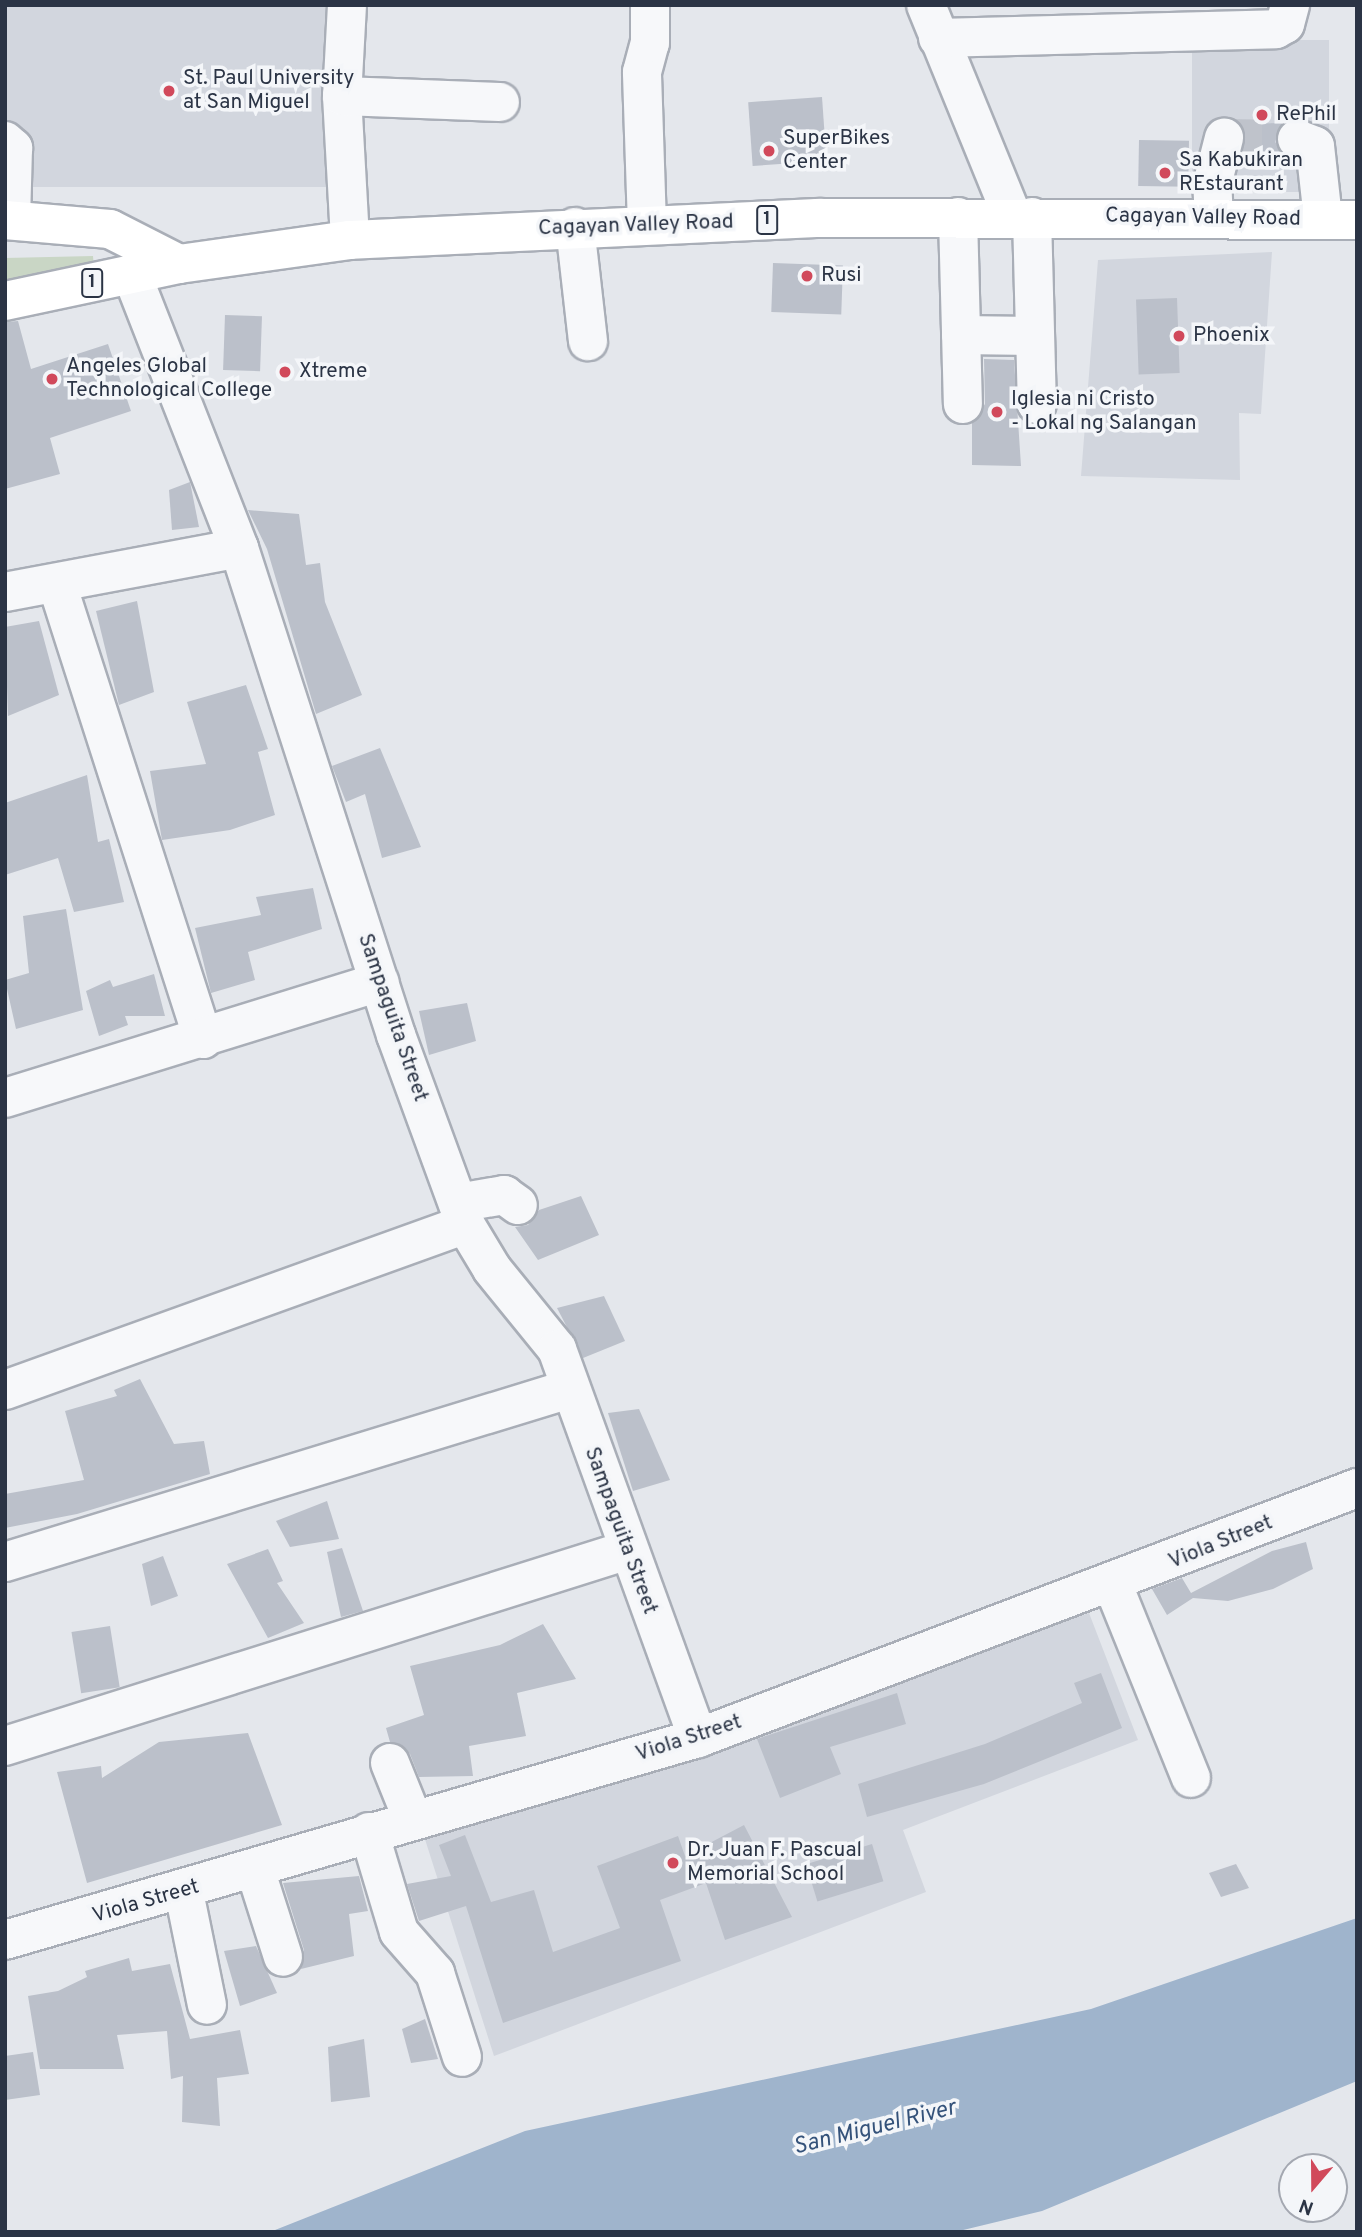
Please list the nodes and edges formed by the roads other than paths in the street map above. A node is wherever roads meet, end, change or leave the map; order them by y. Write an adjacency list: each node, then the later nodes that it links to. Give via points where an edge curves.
1 (347, 5): 5 (street)
2 (650, 5): 15 (street, via 650,43 642,72)
3 (1290, 5): 4 (street, via 1285,24 1276,29)
4 (932, 22): 10 (street)
5 (342, 96): 6 (street); 17 (street)
6 (500, 102)
7 (1224, 138): 12 (street, via 1212,185)
8 (1297, 139): 14 (street, via 1315,146)
9 (5, 141): 13 (street, via 13,148)
10 (1022, 217): 11 (main road, Cagayan Valley Road / 1); 12 (main road, Cagayan Valley Road / 1); 22 (street)
11 (958, 218): 15 (main road, Cagayan Valley Road / 1); 21 (street)
12 (1214, 218): 14 (main road, Cagayan Valley Road / 1)
13 (8, 220): 18 (main road, via 110,229)
14 (1340, 220)
15 (647, 225): 16 (main road, Cagayan Valley Road / 1)
16 (575, 227): 17 (main road, Cagayan Valley Road / 1); 23 (street)
17 (350, 240): 18 (main road, Cagayan Valley Road / 1)
18 (179, 264): 19 (main road, Cagayan Valley Road / 1)
19 (132, 275): 20 (main road, Cagayan Valley Road / 1); 26 (street, Sampaguita Street)
20 (5, 301)
21 (961, 335): 22 (street); 24 (street)
22 (1034, 337): 25 (street)
23 (588, 341)
24 (963, 404)
25 (1037, 404)
26 (239, 548): 27 (street); 29 (street, Sampaguita Street)
27 (57, 584): 28 (street); 30 (street)
28 (5, 592)
29 (379, 982): 30 (street); 33 (street, Sampaguita Street)
30 (203, 1039): 31 (street)
31 (5, 1098)
32 (518, 1205): 33 (street, via 504,1195)
33 (461, 1213): 34 (street, Sampaguita Street, via 492,1269 551,1338); 35 (street)
34 (569, 1389): 37 (street, Sampaguita Street); 38 (street)
35 (5, 1390)
36 (1357, 1489): 39 (street, Viola Street)
37 (625, 1551): 40 (street, Sampaguita Street); 41 (street)
38 (5, 1562)
39 (1113, 1585): 40 (street, Viola Street); 43 (street)
40 (698, 1738): 44 (street, Viola Street)
41 (5, 1746)
42 (390, 1763): 44 (street)
43 (1191, 1778)
44 (413, 1820): 45 (street, Viola Street)
45 (369, 1832): 46 (street, Viola Street); 51 (street, via 398,1932 435,1973)
46 (255, 1869): 47 (street, Viola Street); 49 (street)
47 (184, 1892): 48 (street, Viola Street); 50 (street)
48 (5, 1940)
49 (283, 1957)
50 (207, 2005)
51 (461, 2057)

